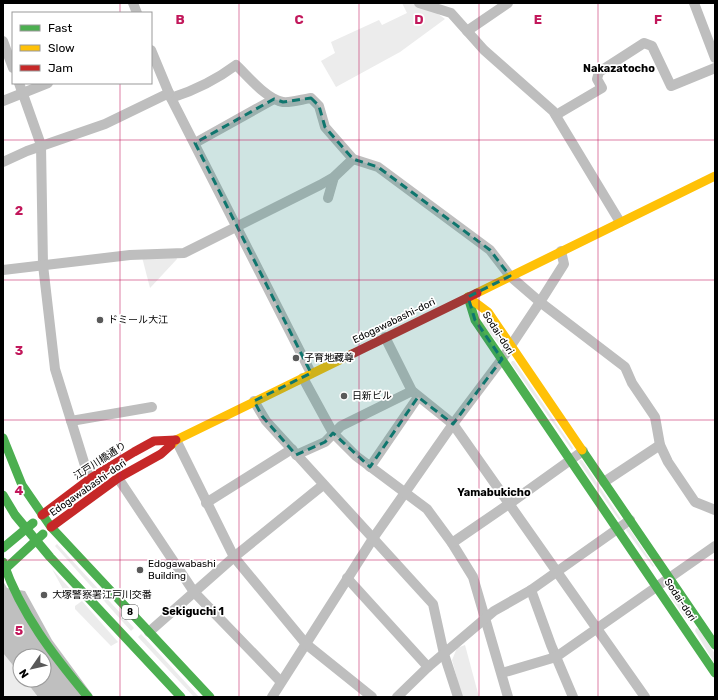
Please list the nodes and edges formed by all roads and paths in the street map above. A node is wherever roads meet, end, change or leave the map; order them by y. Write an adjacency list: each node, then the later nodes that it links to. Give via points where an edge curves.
1 (419, 3): 4 (street, via 451,13)
2 (508, 3): 4 (street)
3 (694, 3): 7 (street)
4 (467, 31): 16 (street, via 484,50)
5 (3, 41): 8 (street)
6 (152, 52): 13 (street)
7 (715, 58)
8 (12, 65)
9 (715, 68): 16 (street, via 671,86 652,46 644,44 599,72 597,79 602,88)
10 (19, 84): 12 (street)
11 (45, 84): 12 (street)
12 (22, 93): 15 (street); 18 (street)
13 (170, 95): 14 (street, via 195,90 236,65); 17 (street); 18 (street, via 105,124)
14 (274, 99): 17 (street); 19 (street, via 283,102 311,98 319,106 325,127)
15 (3, 101)
16 (556, 115): 24 (street)
17 (194, 143): 25 (street)
18 (42, 145): 20 (street); 27 (street)
19 (353, 159): 22 (street); 29 (street, via 383,170 490,250)
20 (3, 162)
21 (715, 176): 24 (main road, Edogawabashi-dori)
22 (334, 177): 23 (street); 25 (street)
23 (328, 198)
24 (620, 222): 26 (main road, Edogawabashi-dori)
25 (236, 227): 27 (street, via 184,254 130,255); 35 (street)
26 (561, 251): 29 (main road, Edogawabashi-dori); 31 (street, via 564,264)
27 (44, 265): 28 (street); 39 (street, via 55,369)
28 (3, 270)
29 (510, 276): 30 (main road, Edogawabashi-dori); 31 (street)
30 (468, 297): 32 (main road, Edogawabashi-dori); 33 (main road, Sodai-dori, via 488,312); 34 (main road, Sodai-dori, via 474,320)
31 (540, 302): 33 (street); 44 (street, via 625,367 632,383 655,417)
32 (385, 337): 35 (main road, Edogawabashi-dori); 36 (street)
33 (510, 345): 34 (street); 45 (main road, Sodai-dori)
34 (502, 359): 40 (street); 47 (main road, Sodai-dori)
35 (307, 375): 37 (main road, Edogawabashi-dori); 41 (street)
36 (415, 394): 40 (street); 41 (street, via 341,426); 48 (street)
37 (254, 402): 43 (main road, Edogawabashi-dori); 46 (street, via 262,416)
38 (152, 407): 39 (street)
39 (71, 421): 49 (street, via 87,472)
40 (453, 424): 53 (street); 56 (street)
41 (333, 433): 46 (street, via 325,442); 48 (street)
42 (3, 438): 58 (main road, 8, via 19,479 30,500)
43 (176, 440): 49 (main road, 江戸川橋通り, via 154,441); 50 (main road, Edogawabashi-dori, via 161,454); 55 (street)
44 (660, 445): 51 (street); 57 (street, via 668,462 695,502)
45 (583, 451): 47 (street); 51 (main road, Sodai-dori)
46 (294, 452): 52 (street); 55 (street)
47 (571, 460): 56 (street); 61 (main road, Sodai-dori)
48 (370, 467): 53 (street)
49 (92, 478): 58 (main road, 江戸川橋通り)
50 (118, 478): 60 (main road, Edogawabashi-dori); 76 (street)
51 (604, 482): 59 (main road, Sodai-dori)
52 (323, 485): 63 (street); 68 (street)
53 (405, 493): 63 (street); 65 (street, via 427,509)
54 (3, 495): 62 (main road, 8)
55 (206, 503): 68 (street)
56 (509, 504): 65 (street); 71 (street)
57 (715, 510)
58 (42, 515): 60 (main road, 8); 62 (main road, 江戸川橋通り)
59 (630, 520): 61 (street); 73 (main road, Sodai-dori)
60 (51, 527): 64 (main road, Edogawabashi-dori); 79 (main road, 8)
61 (618, 528): 71 (street); 74 (main road, Sodai-dori)
62 (26, 529): 64 (main road, 8); 67 (main road, 江戸川橋通り)
63 (374, 537): 72 (street); 82 (street, via 433,604)
64 (36, 540): 70 (main road, Edogawabashi-dori); 89 (main road, 8)
65 (452, 543): 77 (street, via 473,577)
66 (715, 546): 73 (street)
67 (3, 548)
68 (234, 557): 76 (street); 80 (street)
69 (3, 562): 88 (main road, via 10,583 29,617 61,664)
70 (3, 571)
71 (556, 571): 75 (street); 78 (street)
72 (347, 578): 80 (street); 84 (street)
73 (670, 578): 74 (street); 81 (main road, Sodai-dori)
74 (657, 586): 78 (street); 86 (main road, Sodai-dori)
75 (531, 590): 77 (street); 83 (street)
76 (194, 592): 79 (street); 87 (street)
77 (486, 618): 82 (street); 85 (street)
78 (596, 628): 83 (street); 97 (street)
79 (149, 632): 90 (main road, 8)
80 (306, 644): 87 (street); 92 (street)
81 (715, 645)
82 (444, 654): 84 (street); 94 (street)
83 (556, 657): 85 (street); 96 (street)
84 (428, 667): 93 (street)
85 (502, 673): 95 (street)
86 (715, 673)
87 (281, 682): 91 (street)
88 (88, 697)
89 (181, 697)
90 (210, 697)
91 (272, 697)
92 (372, 697)
93 (397, 697)
94 (458, 697)
95 (508, 697)
96 (573, 697)
97 (645, 697)

